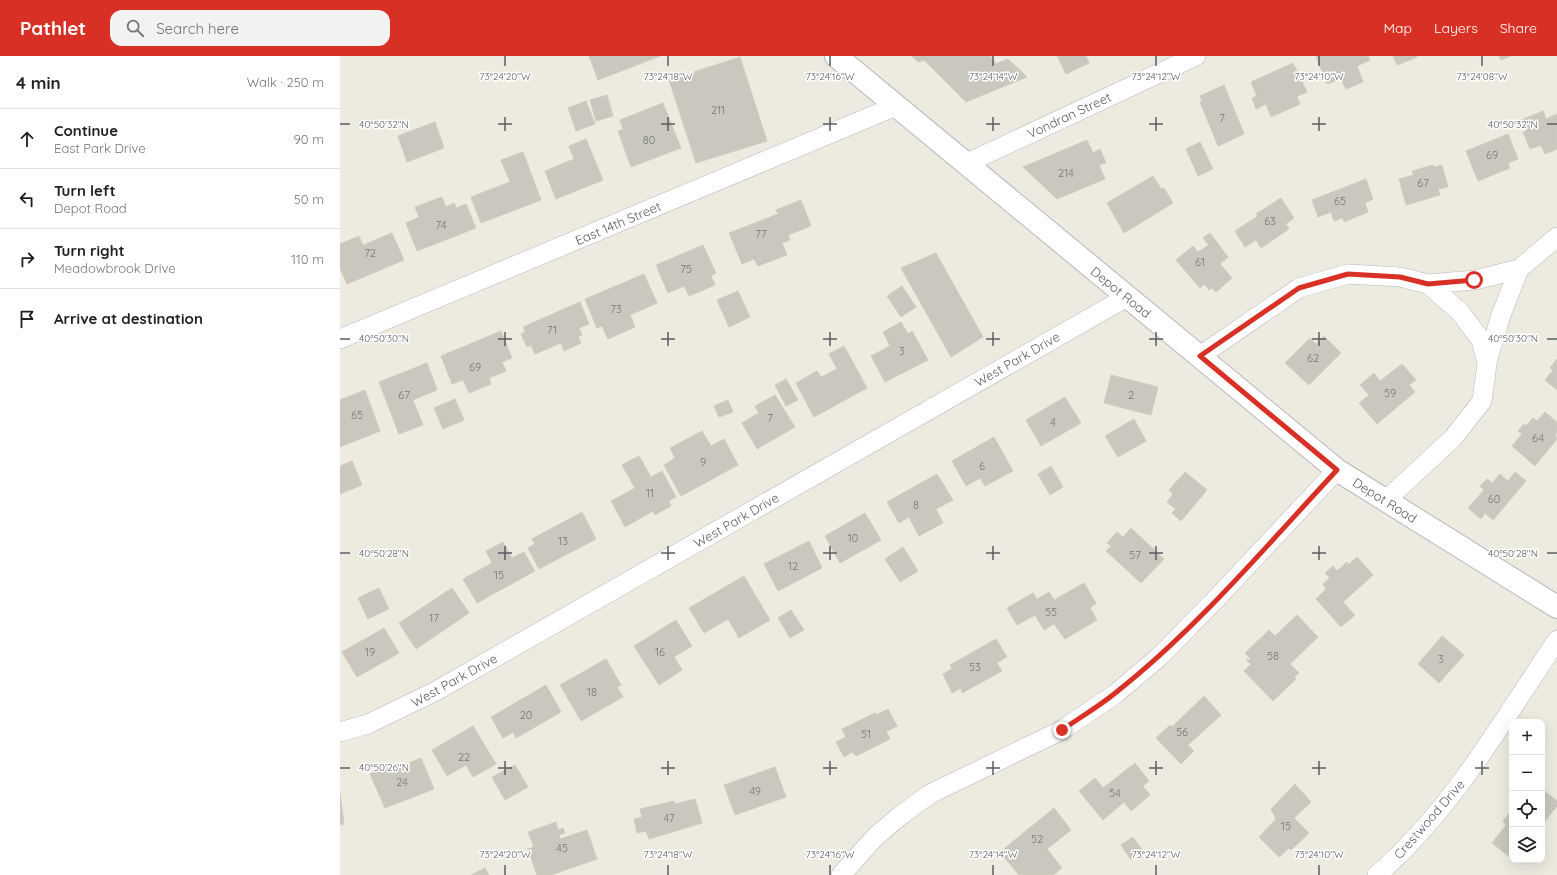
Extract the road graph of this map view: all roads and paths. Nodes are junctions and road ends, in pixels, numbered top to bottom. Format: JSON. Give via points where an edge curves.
{"nodes":[{"id":1,"x":836,"y":56,"type":"edge"},
{"id":2,"x":1196,"y":56,"type":"edge"},
{"id":3,"x":896,"y":106,"type":"junction"},
{"id":4,"x":964,"y":164,"type":"junction"},
{"id":5,"x":1557,"y":237,"type":"edge"},
{"id":6,"x":1519,"y":269,"type":"junction"},
{"id":7,"x":1428,"y":284,"type":"junction"},
{"id":8,"x":1127,"y":297,"type":"junction"},
{"id":9,"x":340,"y":340,"type":"edge"},
{"id":10,"x":1200,"y":356,"type":"junction"},
{"id":11,"x":1486,"y":364,"type":"junction"},
{"id":12,"x":1337,"y":470,"type":"junction"},
{"id":13,"x":1385,"y":501,"type":"junction"},
{"id":14,"x":1557,"y":607,"type":"edge"},
{"id":15,"x":1557,"y":640,"type":"edge"},
{"id":16,"x":340,"y":732,"type":"edge"},
{"id":17,"x":841,"y":875,"type":"edge"},
{"id":18,"x":1378,"y":875,"type":"edge"}],
"edges":[{"from":1,"to":3,"type":"street","name":"Depot Road"},
{"from":2,"to":4,"type":"street","name":"Vondran Street"},
{"from":3,"to":4,"type":"street","name":"Depot Road"},
{"from":3,"to":9,"type":"street","name":"East 14th Street"},
{"from":4,"to":8,"type":"street","name":"Depot Road"},
{"from":5,"to":6,"type":"street"},
{"from":6,"to":7,"type":"street","via":[[1474,280]]},
{"from":6,"to":11,"type":"street"},
{"from":7,"to":10,"type":"street","via":[[1400,277],[1348,274],[1299,288]]},
{"from":7,"to":11,"type":"street","via":[[1460,312],[1481,340]]},
{"from":8,"to":10,"type":"street","name":"Depot Road"},
{"from":8,"to":16,"type":"street","name":"West Park Drive","via":[[436,691],[368,724]]},
{"from":10,"to":12,"type":"street","name":"Depot Road"},
{"from":11,"to":13,"type":"street","via":[[1482,401],[1453,438]]},
{"from":12,"to":13,"type":"street","name":"Depot Road"},
{"from":12,"to":17,"type":"street","via":[[1180,636],[1114,695],[1062,730],[930,794],[875,837]]},
{"from":13,"to":14,"type":"street","name":"Depot Road"},
{"from":15,"to":18,"type":"street","name":"Crestwood Drive","via":[[1453,795],[1402,854]]}]}
